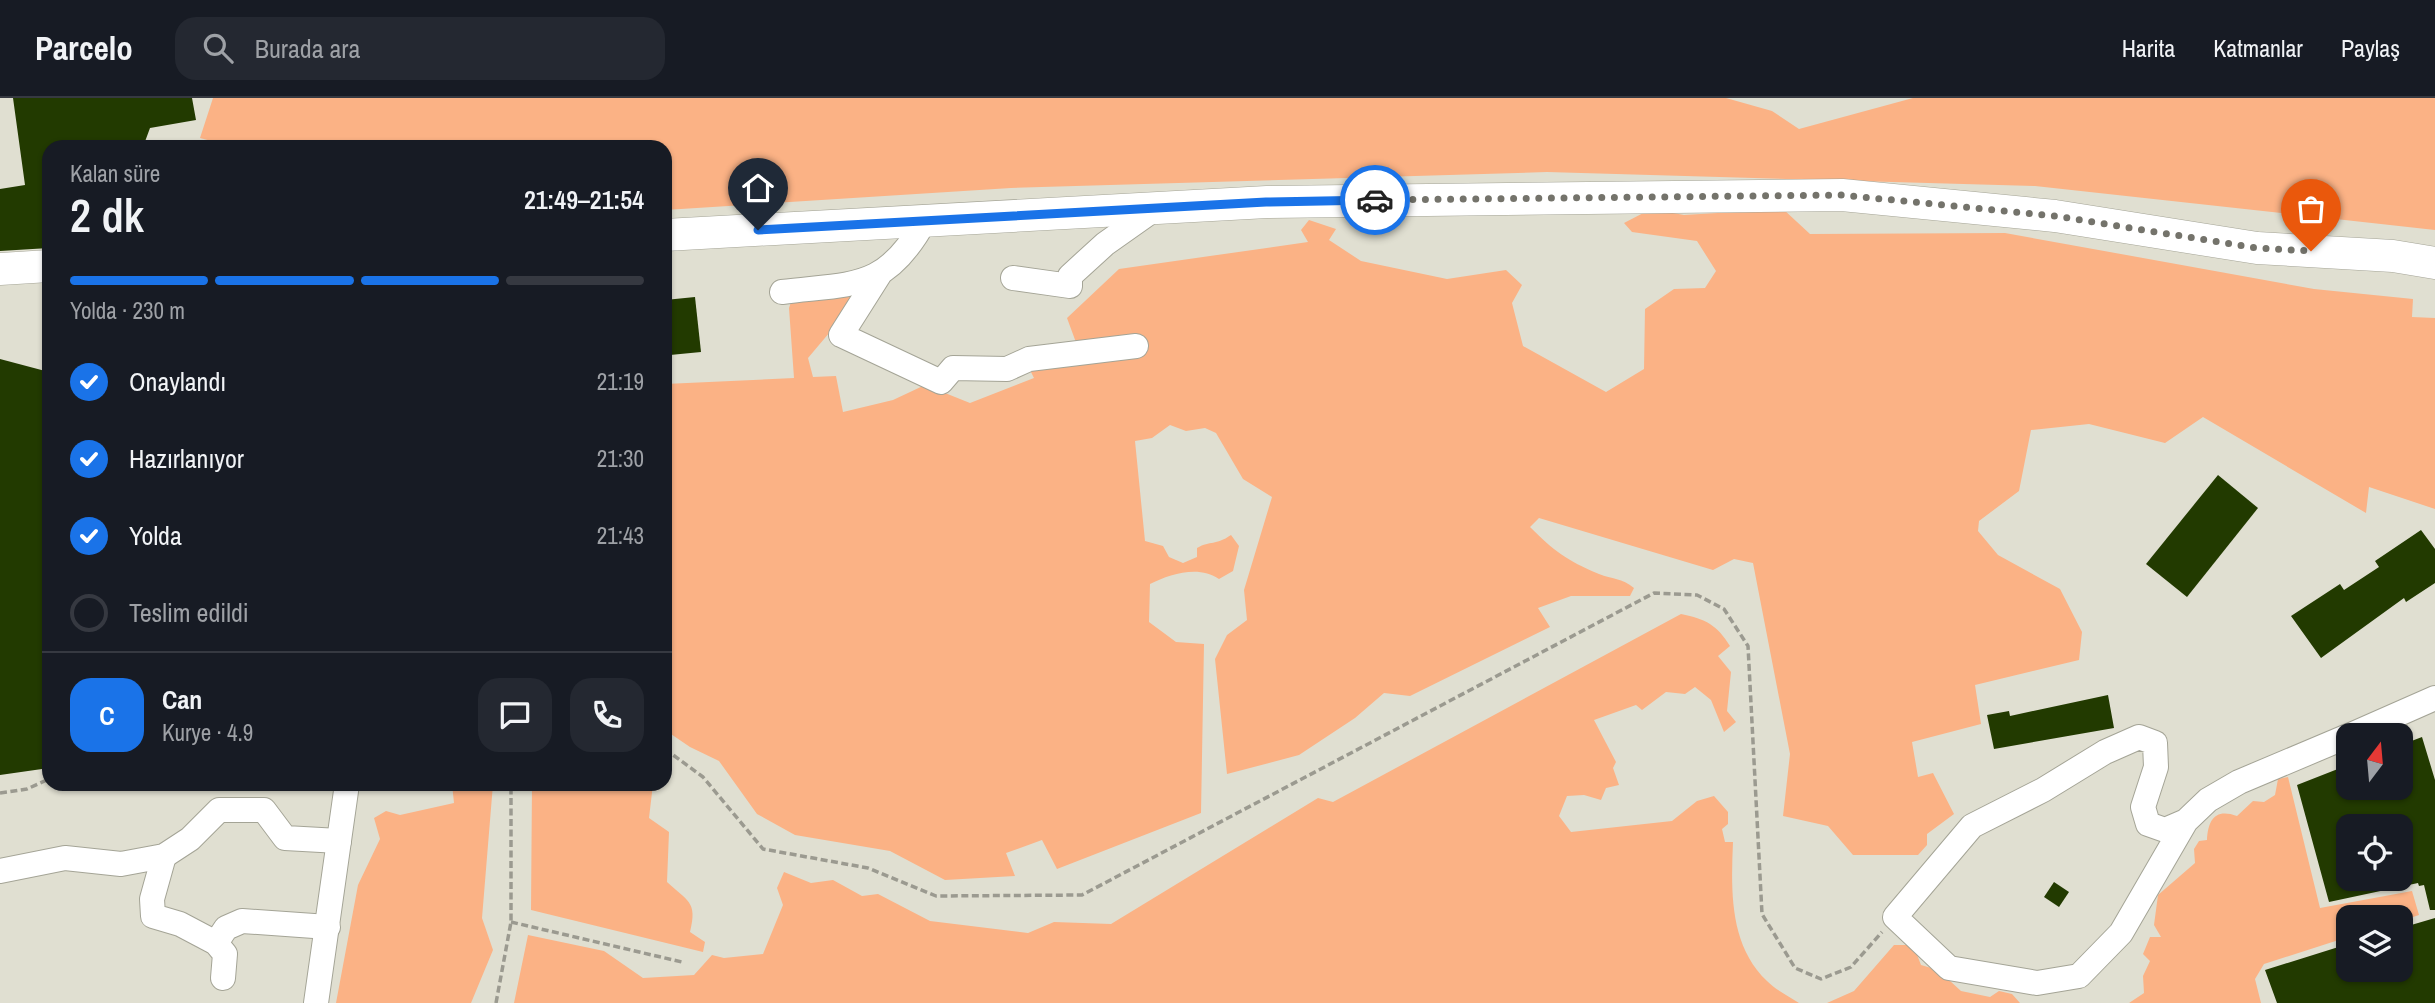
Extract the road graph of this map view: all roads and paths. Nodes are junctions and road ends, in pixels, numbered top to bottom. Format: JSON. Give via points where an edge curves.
{"nodes":[{"id":1,"x":1156,"y":208,"type":"junction"},
{"id":2,"x":925,"y":220,"type":"junction"},
{"id":3,"x":672,"y":235,"type":"edge"},
{"id":4,"x":2435,"y":263,"type":"edge"},
{"id":5,"x":42,"y":267,"type":"edge"},
{"id":6,"x":0,"y":270,"type":"edge"},
{"id":7,"x":879,"y":275,"type":"junction"},
{"id":8,"x":1013,"y":278,"type":"dead end"},
{"id":9,"x":782,"y":292,"type":"dead end"},
{"id":10,"x":1136,"y":346,"type":"dead end"},
{"id":11,"x":2435,"y":698,"type":"edge"},
{"id":12,"x":2379,"y":723,"type":"edge"},
{"id":13,"x":2336,"y":742,"type":"edge"},
{"id":14,"x":672,"y":754,"type":"edge"},
{"id":15,"x":42,"y":782,"type":"edge"},
{"id":16,"x":346,"y":791,"type":"edge"},
{"id":17,"x":512,"y":791,"type":"edge"},
{"id":18,"x":0,"y":793,"type":"edge"},
{"id":19,"x":2186,"y":821,"type":"junction"},
{"id":20,"x":339,"y":841,"type":"junction"},
{"id":21,"x":164,"y":856,"type":"junction"},
{"id":22,"x":0,"y":871,"type":"edge"},
{"id":23,"x":1895,"y":917,"type":"junction"},
{"id":24,"x":511,"y":922,"type":"junction"},
{"id":25,"x":328,"y":928,"type":"junction"},
{"id":26,"x":216,"y":943,"type":"junction"},
{"id":27,"x":681,"y":962,"type":"dead end"},
{"id":28,"x":223,"y":978,"type":"dead end"},
{"id":29,"x":316,"y":1003,"type":"edge"},
{"id":30,"x":496,"y":1003,"type":"edge"}],
"edges":[{"from":1,"to":2,"type":"main road"},
{"from":1,"to":4,"type":"main road","via":[[1443,198],[1842,195],[2055,216],[2257,248]]},
{"from":1,"to":8,"type":"street","via":[[1096,252],[1070,276],[1070,286]]},
{"from":2,"to":3,"type":"main road"},
{"from":2,"to":7,"type":"street","via":[[912,244]]},
{"from":5,"to":6,"type":"main road"},
{"from":7,"to":9,"type":"street","via":[[866,282]]},
{"from":7,"to":10,"type":"street","via":[[841,335],[941,382],[953,368],[1006,369],[1029,359]]},
{"from":11,"to":12,"type":"street"},
{"from":13,"to":19,"type":"street","via":[[2239,782],[2208,800]]},
{"from":14,"to":23,"type":"path","via":[[703,777],[763,849],[868,868],[936,896],[1082,895],[1654,593],[1697,595],[1724,608],[1748,646],[1762,914],[1795,968],[1821,979],[1851,967]]},
{"from":15,"to":18,"type":"path"},
{"from":16,"to":20,"type":"street"},
{"from":17,"to":24,"type":"path"},
{"from":19,"to":23,"type":"street","via":[[2121,933],[2079,976],[2037,983],[1949,968]]},
{"from":19,"to":23,"type":"street","via":[[2165,830],[2148,824],[2143,807],[2156,767],[2155,743],[2139,737],[1972,825]]},
{"from":20,"to":21,"type":"street","via":[[285,838],[264,810],[219,810],[190,839]]},
{"from":20,"to":25,"type":"street"},
{"from":21,"to":22,"type":"street","via":[[121,864],[65,858]]},
{"from":21,"to":26,"type":"street","via":[[152,899],[153,916]]},
{"from":24,"to":27,"type":"path"},
{"from":24,"to":30,"type":"path"},
{"from":25,"to":26,"type":"street","via":[[242,921],[226,928]]},
{"from":25,"to":29,"type":"street"},
{"from":26,"to":28,"type":"street","via":[[225,954]]}]}
